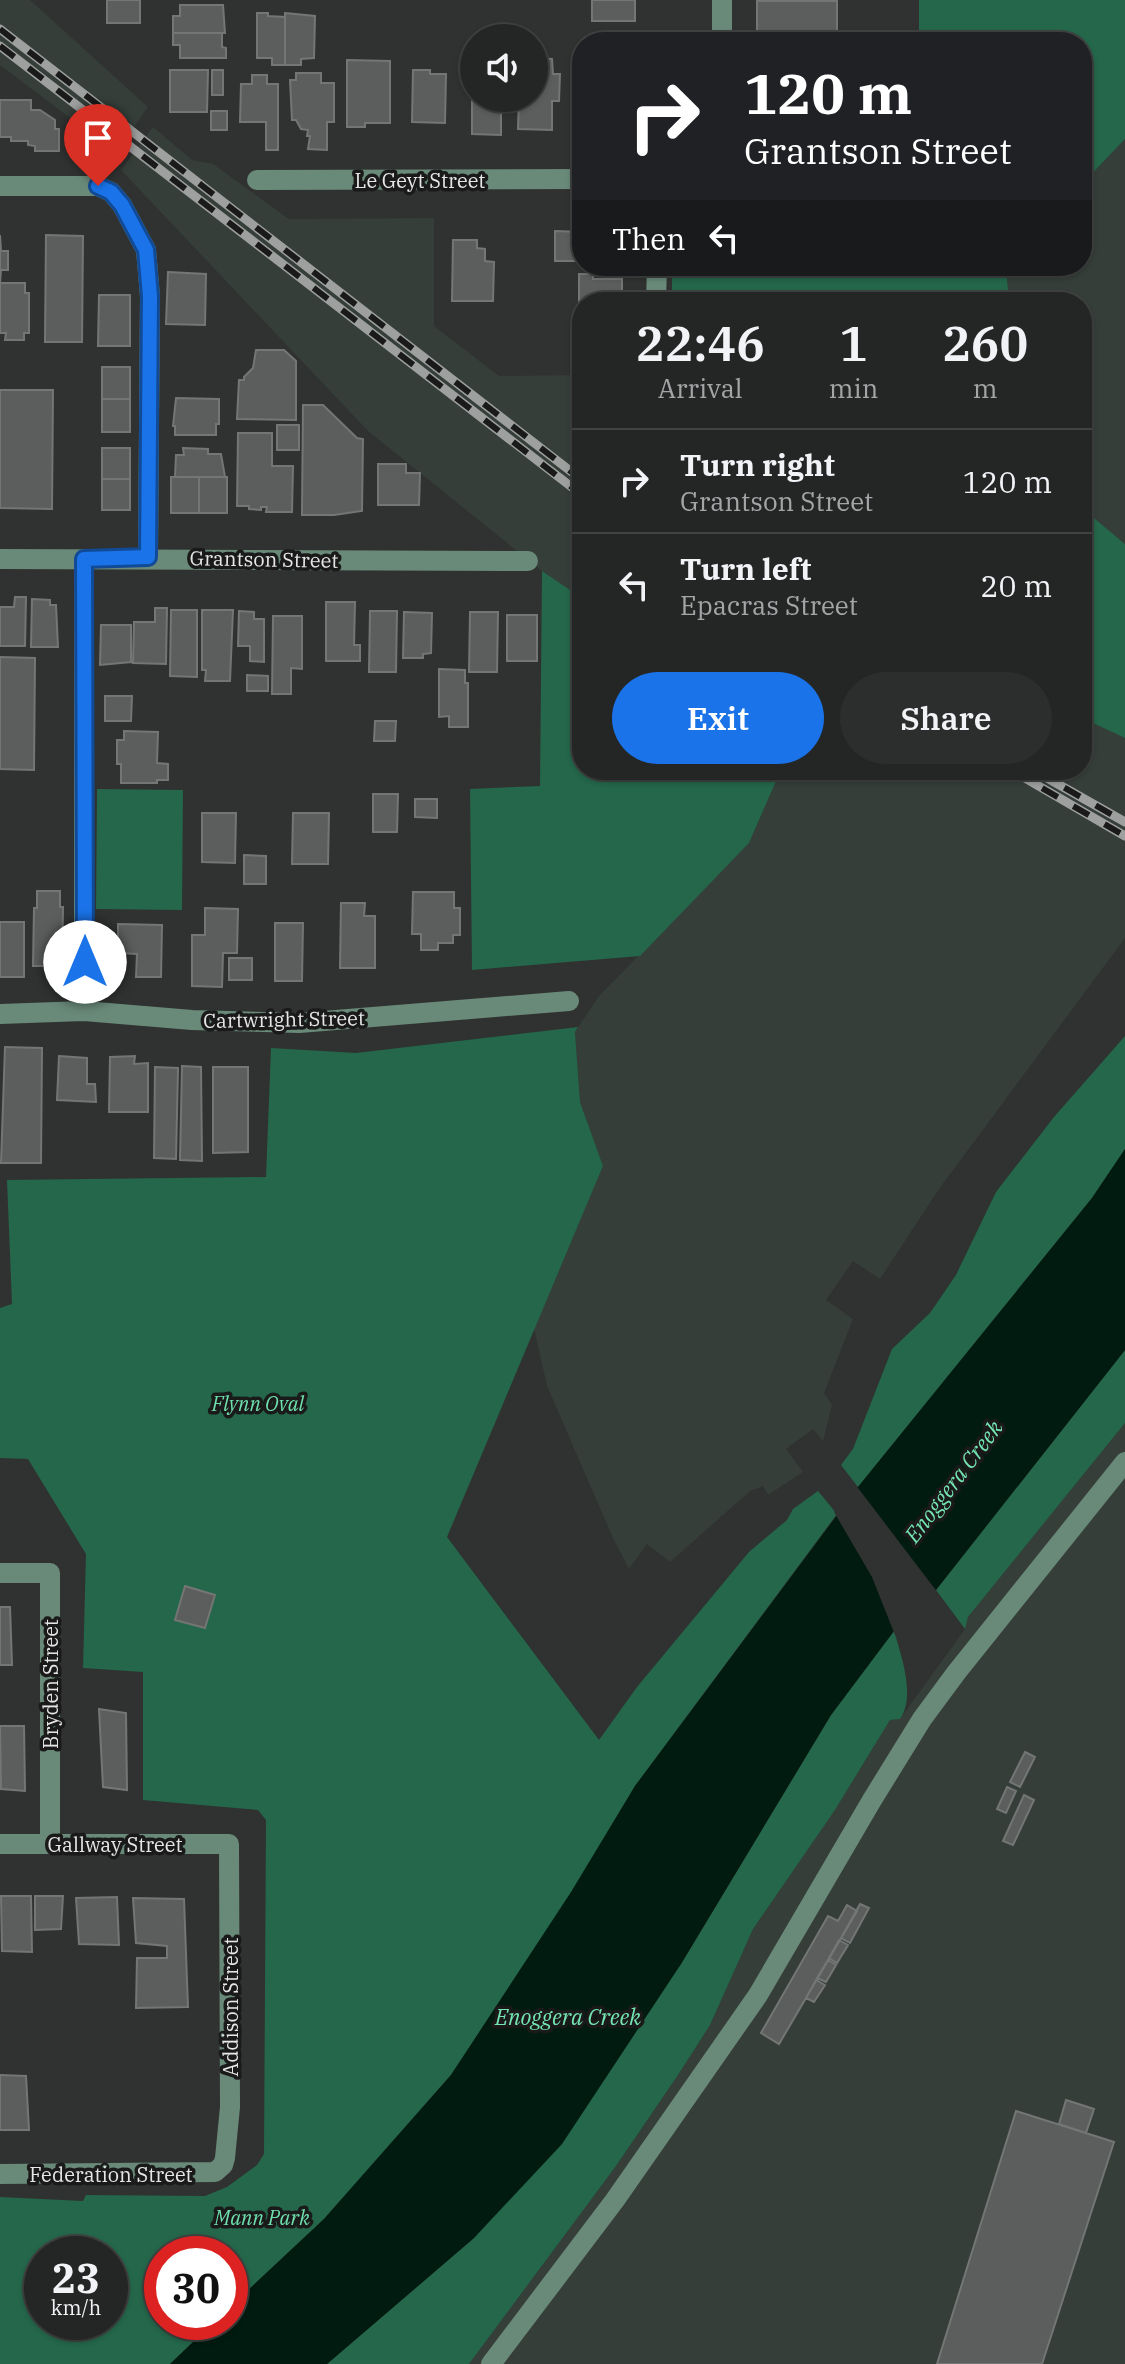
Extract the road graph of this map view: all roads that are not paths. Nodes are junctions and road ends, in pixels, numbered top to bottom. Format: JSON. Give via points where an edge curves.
{"nodes":[{"id":1,"x":722,"y":0,"type":"edge"},
{"id":2,"x":722,"y":32,"type":"edge"},
{"id":3,"x":572,"y":179,"type":"edge"},
{"id":4,"x":257,"y":180,"type":"dead end"},
{"id":5,"x":0,"y":186,"type":"edge"},
{"id":6,"x":148,"y":557,"type":"junction"},
{"id":7,"x":0,"y":559,"type":"edge"},
{"id":8,"x":84,"y":559,"type":"junction"},
{"id":9,"x":528,"y":561,"type":"dead end"},
{"id":10,"x":569,"y":1001,"type":"dead end"},
{"id":11,"x":84,"y":1011,"type":"junction"},
{"id":12,"x":0,"y":1014,"type":"edge"},
{"id":13,"x":1125,"y":1462,"type":"edge"},
{"id":14,"x":0,"y":1573,"type":"edge"},
{"id":15,"x":0,"y":1844,"type":"edge"},
{"id":16,"x":50,"y":1844,"type":"junction"},
{"id":17,"x":229,"y":1844,"type":"joint"},
{"id":18,"x":220,"y":2169,"type":"joint"},
{"id":19,"x":0,"y":2174,"type":"edge"},
{"id":20,"x":491,"y":2364,"type":"edge"}],
"edges":[{"from":1,"to":2,"type":"street"},
{"from":3,"to":4,"type":"street","name":"Le Geyt Street"},
{"from":5,"to":6,"type":"street","via":[[98,186],[122,205],[146,250]]},
{"from":6,"to":8,"type":"street","name":"Grantson Street"},
{"from":6,"to":9,"type":"street","name":"Grantson Street"},
{"from":7,"to":8,"type":"street","name":"Grantson Street"},
{"from":8,"to":11,"type":"street"},
{"from":10,"to":11,"type":"street","name":"Cartwright Street","via":[[299,1023]]},
{"from":11,"to":12,"type":"street","name":"Cartwright Street"},
{"from":13,"to":20,"type":"street","via":[[922,1719],[758,1995],[615,2200]]},
{"from":14,"to":16,"type":"street","name":"Bryden Street","via":[[50,1573]]},
{"from":15,"to":16,"type":"street","name":"Gallway Street"},
{"from":16,"to":17,"type":"street","name":"Gallway Street"},
{"from":17,"to":18,"type":"street","name":"Addison Street","via":[[230,2107]]},
{"from":18,"to":19,"type":"street","name":"Federation Street"}]}
